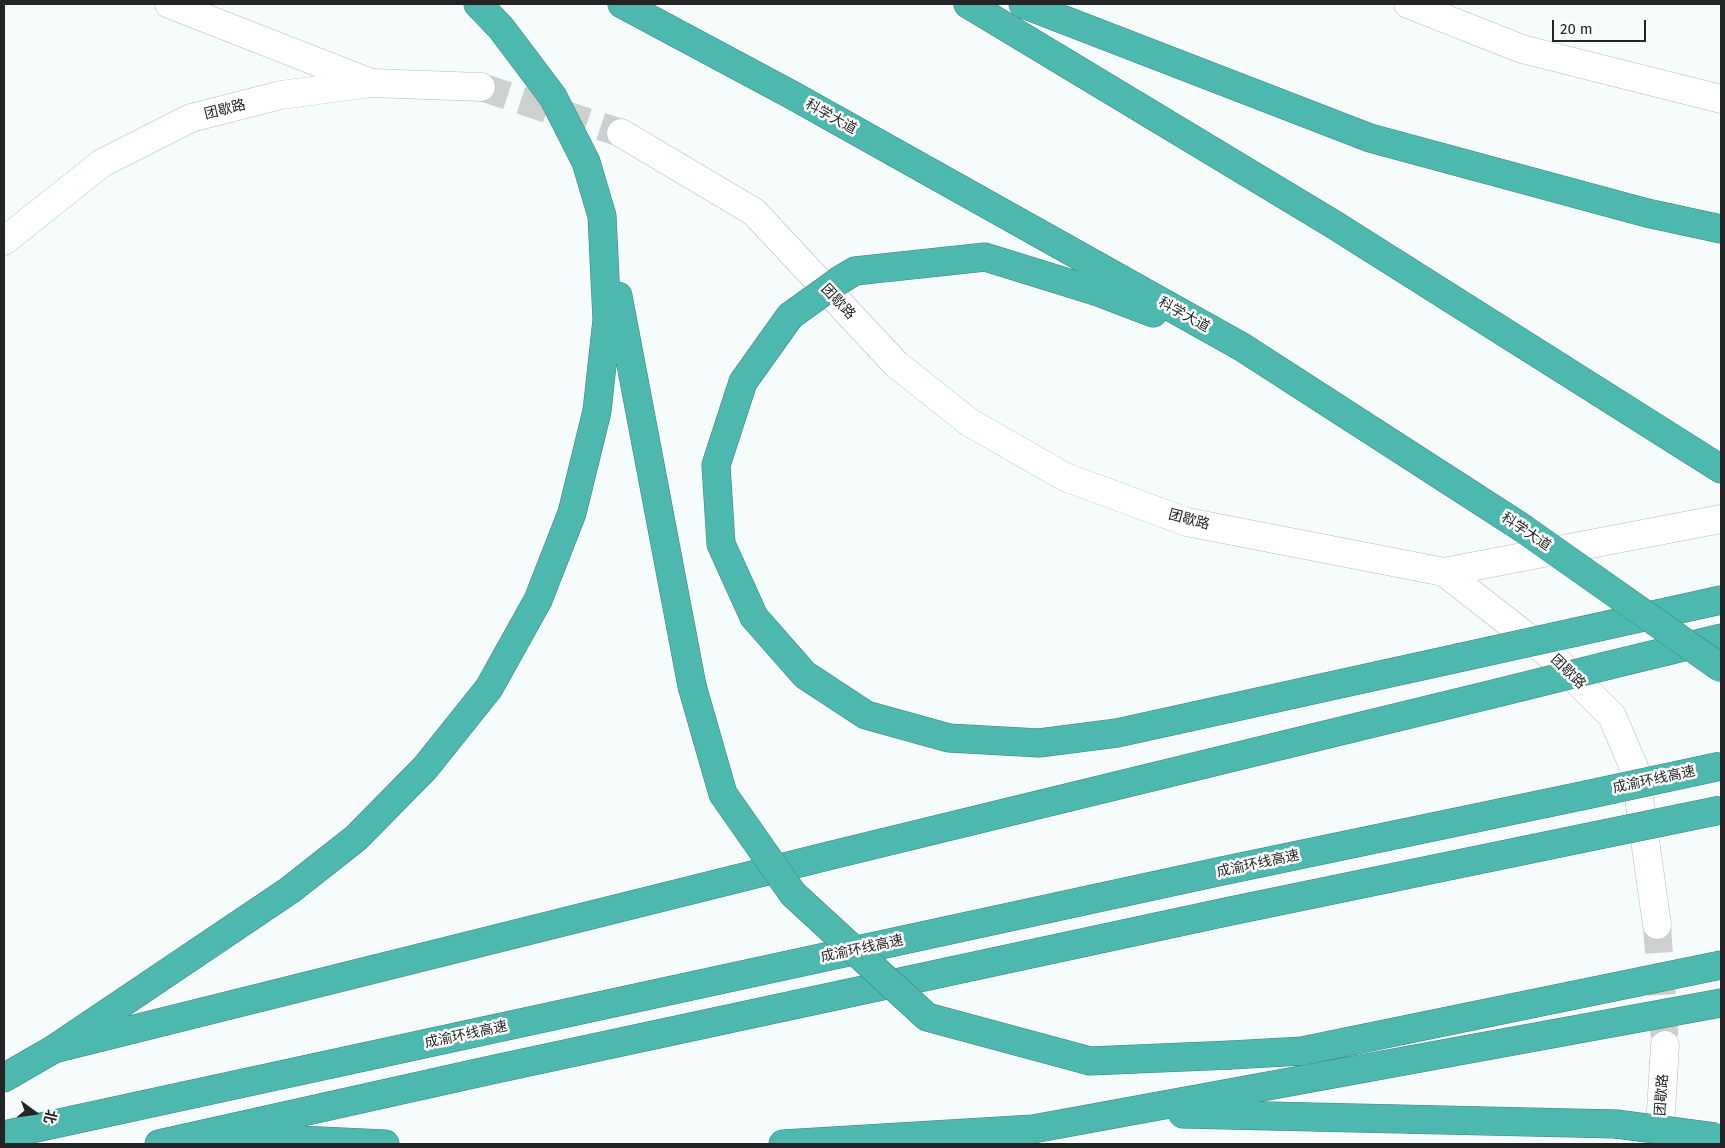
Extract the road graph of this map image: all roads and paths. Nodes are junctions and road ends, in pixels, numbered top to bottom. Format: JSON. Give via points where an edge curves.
{"nodes":[{"id":1,"x":169,"y":4,"type":"edge"},
{"id":2,"x":478,"y":4,"type":"edge"},
{"id":3,"x":622,"y":4,"type":"edge"},
{"id":4,"x":968,"y":4,"type":"edge"},
{"id":5,"x":1023,"y":4,"type":"edge"},
{"id":6,"x":1408,"y":4,"type":"edge"},
{"id":7,"x":371,"y":83,"type":"junction"},
{"id":8,"x":482,"y":87,"type":"tunnel mouth"},
{"id":9,"x":1721,"y":99,"type":"edge"},
{"id":10,"x":621,"y":133,"type":"tunnel mouth"},
{"id":11,"x":602,"y":216,"type":"junction"},
{"id":12,"x":1721,"y":229,"type":"edge"},
{"id":13,"x":4,"y":240,"type":"edge"},
{"id":14,"x":1242,"y":347,"type":"junction"},
{"id":15,"x":1715,"y":465,"type":"edge"},
{"id":16,"x":1721,"y":519,"type":"edge"},
{"id":17,"x":1444,"y":572,"type":"junction"},
{"id":18,"x":1721,"y":600,"type":"edge"},
{"id":19,"x":1721,"y":638,"type":"edge"},
{"id":20,"x":1721,"y":668,"type":"edge"},
{"id":21,"x":1721,"y":766,"type":"edge"},
{"id":22,"x":1721,"y":810,"type":"edge"},
{"id":23,"x":1658,"y":925,"type":"tunnel mouth"},
{"id":24,"x":1721,"y":965,"type":"edge"},
{"id":25,"x":1721,"y":1003,"type":"edge"},
{"id":26,"x":1665,"y":1045,"type":"tunnel mouth"},
{"id":27,"x":54,"y":1049,"type":"junction"},
{"id":28,"x":4,"y":1078,"type":"edge"},
{"id":29,"x":1126,"y":1112,"type":"junction"},
{"id":30,"x":4,"y":1135,"type":"edge"},
{"id":31,"x":199,"y":1135,"type":"junction"},
{"id":32,"x":1718,"y":1138,"type":"edge"},
{"id":33,"x":160,"y":1144,"type":"edge"},
{"id":34,"x":385,"y":1144,"type":"edge"},
{"id":35,"x":783,"y":1144,"type":"edge"},
{"id":36,"x":1659,"y":1144,"type":"edge"}],
"edges":[{"from":1,"to":7,"type":"street"},
{"from":2,"to":11,"type":"highway","via":[[501,28],[553,97],[586,162]]},
{"from":3,"to":14,"type":"highway","name":"科学大道","via":[[809,104]]},
{"from":4,"to":15,"type":"highway","via":[[1333,224]]},
{"from":5,"to":12,"type":"highway","via":[[1370,138],[1647,213]]},
{"from":6,"to":9,"type":"street","via":[[1522,49]]},
{"from":7,"to":8,"type":"street","name":"团歇路"},
{"from":7,"to":13,"type":"street","name":"团歇路","via":[[281,95],[191,118],[102,163]]},
{"from":10,"to":17,"type":"street","name":"团歇路","via":[[754,212],[896,364],[969,422],[1065,478],[1187,522]]},
{"from":11,"to":24,"type":"highway","bridge":true,"via":[[692,686],[723,794],[793,894],[927,1017],[1090,1061],[1302,1051]]},
{"from":11,"to":27,"type":"highway","via":[[607,320],[597,410],[572,513],[542,591],[489,688],[426,768],[356,838],[290,890]]},
{"from":14,"to":18,"type":"highway","bridge":true,"via":[[1098,292],[985,257],[855,271],[790,316],[743,382],[716,465],[721,544],[754,617],[805,675],[866,715],[948,738],[1039,744],[1117,733]]},
{"from":14,"to":20,"type":"highway","name":"科学大道","bridge":true,"via":[[1521,527]]},
{"from":16,"to":17,"type":"street"},
{"from":17,"to":23,"type":"street","name":"团歇路","via":[[1554,658],[1612,716],[1635,770]]},
{"from":19,"to":27,"type":"highway","bridge":true},
{"from":21,"to":30,"type":"highway","name":"成渝环线高速","bridge":true},
{"from":22,"to":31,"type":"highway","bridge":true,"via":[[1226,912]]},
{"from":25,"to":29,"type":"highway"},
{"from":26,"to":36,"type":"street","name":"团歇路"},
{"from":27,"to":28,"type":"highway"},
{"from":29,"to":32,"type":"highway","bridge":true,"via":[[1616,1124]]},
{"from":29,"to":35,"type":"highway","via":[[1033,1129]]},
{"from":31,"to":33,"type":"highway"},
{"from":31,"to":34,"type":"highway"}]}
